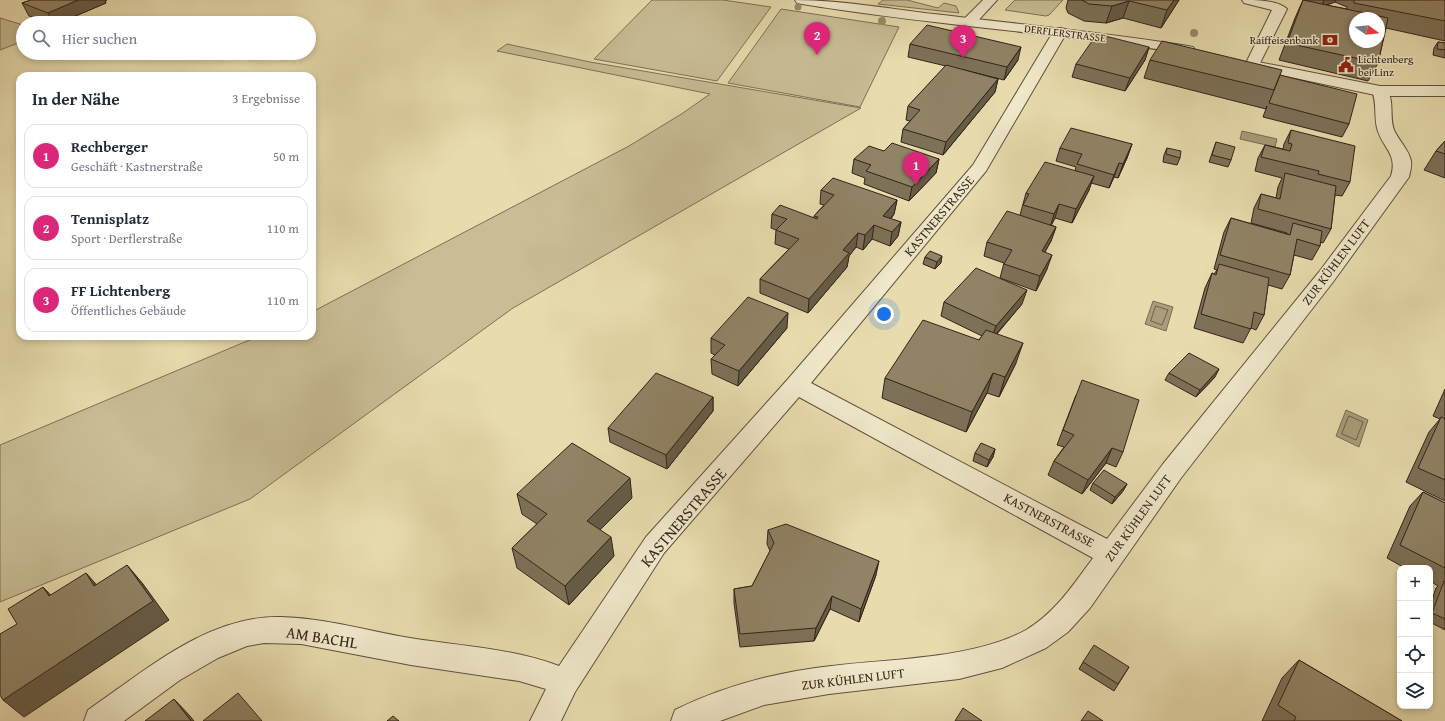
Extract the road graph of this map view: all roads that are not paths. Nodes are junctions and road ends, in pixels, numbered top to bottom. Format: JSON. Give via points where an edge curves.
{"nodes":[{"id":1,"x":802,"y":0,"type":"edge"},
{"id":2,"x":990,"y":0,"type":"edge"},
{"id":3,"x":1249,"y":0,"type":"edge"},
{"id":4,"x":969,"y":22,"type":"junction"},
{"id":5,"x":1060,"y":32,"type":"junction"},
{"id":6,"x":1204,"y":53,"type":"edge"},
{"id":7,"x":1445,"y":91,"type":"edge"},
{"id":8,"x":1380,"y":92,"type":"junction"},
{"id":9,"x":796,"y":385,"type":"junction"},
{"id":10,"x":1111,"y":554,"type":"junction"},
{"id":11,"x":565,"y":682,"type":"junction"},
{"id":12,"x":99,"y":721,"type":"edge"},
{"id":13,"x":545,"y":721,"type":"edge"},
{"id":14,"x":686,"y":721,"type":"edge"}],
"edges":[{"from":1,"to":4,"type":"street","name":"DERFLERSTRASSE"},
{"from":2,"to":4,"type":"street"},
{"from":3,"to":8,"type":"street","via":[[1280,9],[1245,63]]},
{"from":4,"to":5,"type":"street","name":"DERFLERSTRASSE"},
{"from":5,"to":6,"type":"street","name":"DERFLERSTRASSE","via":[[1152,43]]},
{"from":5,"to":9,"type":"street","name":"KASTNERSTRASSE","via":[[980,167]]},
{"from":7,"to":8,"type":"street"},
{"from":8,"to":10,"type":"street","name":"ZUR KÜHLEN LUFT","via":[[1385,106],[1386,129],[1403,160],[1404,168],[1400,178],[1330,272],[1172,471]]},
{"from":9,"to":10,"type":"street","name":"KASTNERSTRASSE"},
{"from":9,"to":11,"type":"street","name":"KASTNERSTRASSE","via":[[655,545]]},
{"from":10,"to":14,"type":"street","name":"ZUR KÜHLEN LUFT","via":[[1080,599],[1058,623],[1036,639],[1002,654],[952,666],[829,680],[764,692],[706,711]]},
{"from":11,"to":12,"type":"street","name":"AM BACHL","via":[[519,667],[274,630],[247,633],[218,643],[174,669]]},
{"from":11,"to":13,"type":"street","name":"KASTNERSTRASSE"}]}
